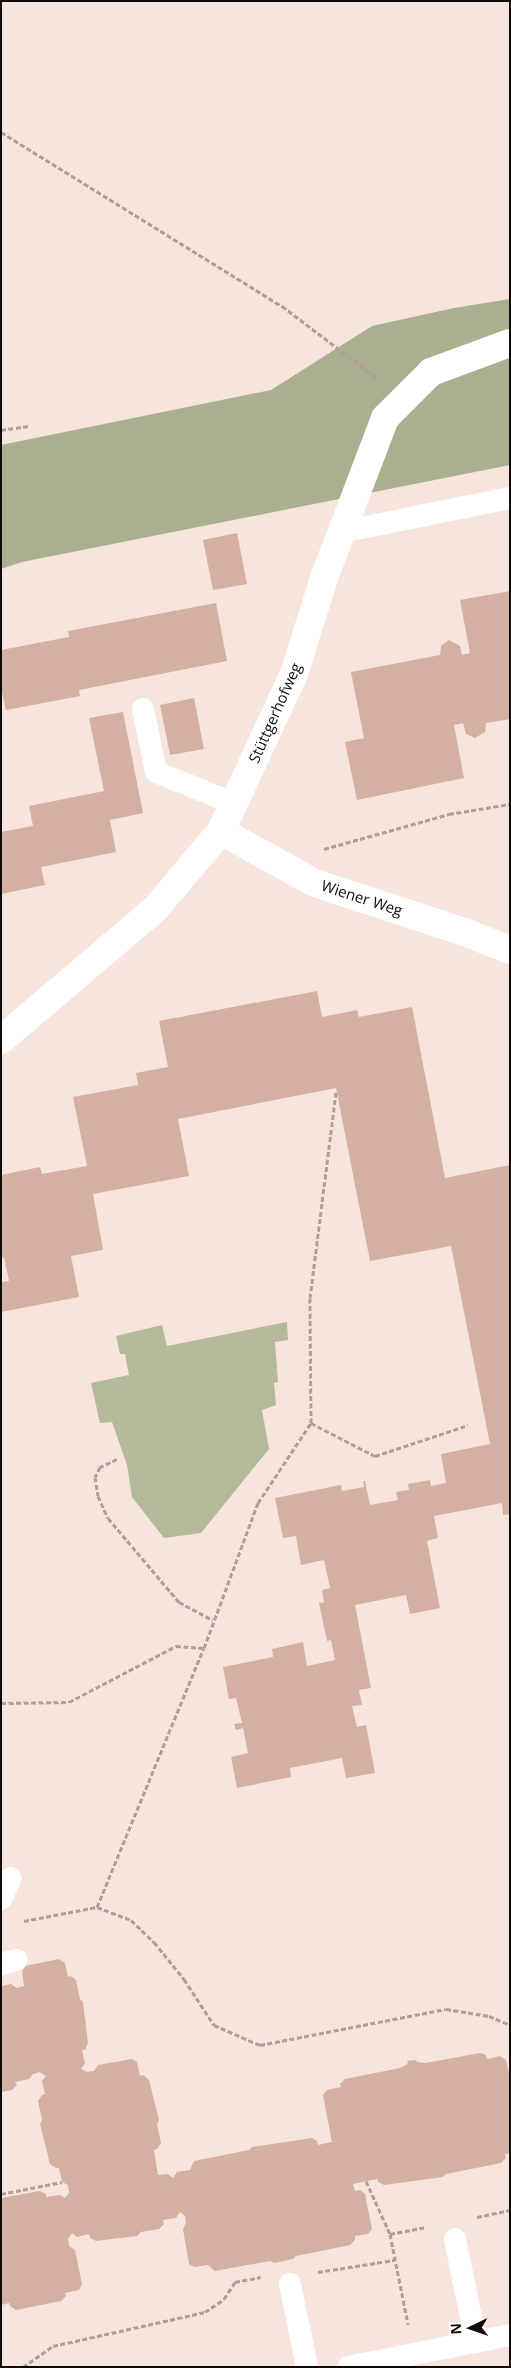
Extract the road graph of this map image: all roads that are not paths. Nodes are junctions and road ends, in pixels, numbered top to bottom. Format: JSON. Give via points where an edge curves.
{"nodes":[{"id":1,"x":510,"y":343,"type":"edge"},
{"id":2,"x":510,"y":498,"type":"edge"},
{"id":3,"x":341,"y":532,"type":"junction"},
{"id":4,"x":143,"y":709,"type":"dead end"},
{"id":5,"x":233,"y":803,"type":"junction"},
{"id":6,"x":220,"y":831,"type":"junction"},
{"id":7,"x":510,"y":950,"type":"edge"},
{"id":8,"x":1,"y":1040,"type":"edge"},
{"id":9,"x":11,"y":1878,"type":"dead end"},
{"id":10,"x":1,"y":1899,"type":"edge"},
{"id":11,"x":455,"y":2239,"type":"dead end"},
{"id":12,"x":280,"y":2280,"type":"road end"},
{"id":13,"x":510,"y":2335,"type":"edge"},
{"id":14,"x":476,"y":2342,"type":"junction"},
{"id":15,"x":307,"y":2367,"type":"edge"},
{"id":16,"x":348,"y":2367,"type":"edge"}],
"edges":[{"from":1,"to":3,"type":"street","name":"Stüttgerhofweg","via":[[431,372],[385,418]]},
{"from":2,"to":3,"type":"lane"},
{"from":3,"to":5,"type":"street","name":"Stüttgerhofweg","via":[[294,674]]},
{"from":4,"to":5,"type":"lane","via":[[156,772]]},
{"from":5,"to":6,"type":"street","name":"Stüttgerhofweg"},
{"from":6,"to":7,"type":"street","name":"Wiener Weg","via":[[315,883]]},
{"from":6,"to":8,"type":"street","name":"Stüttgerhofweg","via":[[155,909]]},
{"from":9,"to":10,"type":"lane"},
{"from":11,"to":14,"type":"lane"},
{"from":12,"to":15,"type":"lane"},
{"from":13,"to":14,"type":"lane"},
{"from":14,"to":16,"type":"lane"}]}
